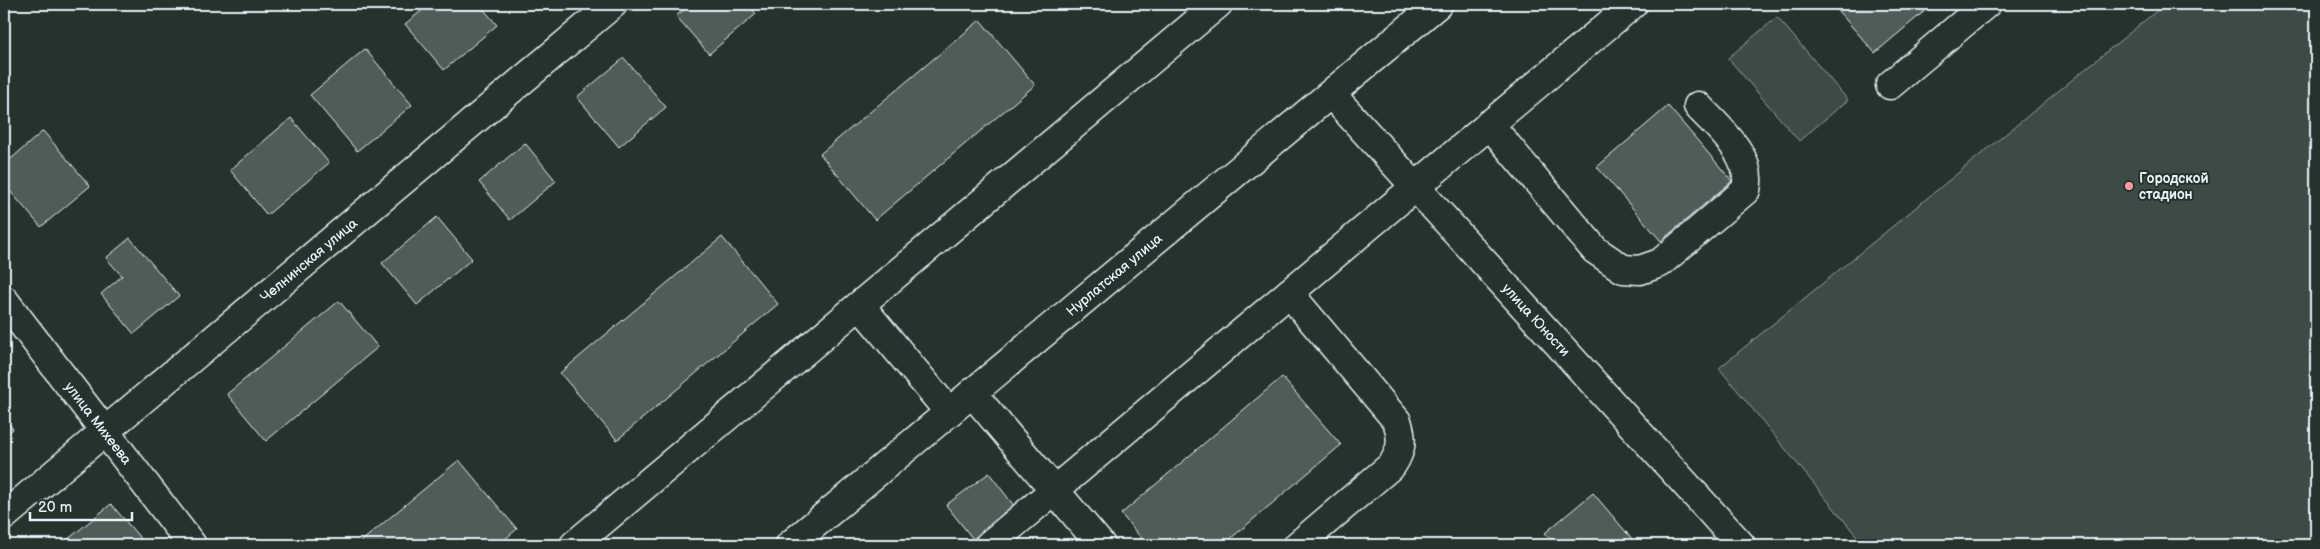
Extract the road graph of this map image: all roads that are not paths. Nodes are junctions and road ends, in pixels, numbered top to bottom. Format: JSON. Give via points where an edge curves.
{"nodes":[{"id":1,"x":613,"y":4,"type":"edge"},
{"id":2,"x":1218,"y":4,"type":"edge"},
{"id":3,"x":1438,"y":4,"type":"edge"},
{"id":4,"x":1633,"y":4,"type":"edge"},
{"id":5,"x":1986,"y":4,"type":"edge"},
{"id":6,"x":1890,"y":85,"type":"dead end"},
{"id":7,"x":1331,"y":94,"type":"junction"},
{"id":8,"x":1698,"y":106,"type":"dead end"},
{"id":9,"x":1489,"y":124,"type":"junction"},
{"id":10,"x":1415,"y":187,"type":"junction"},
{"id":11,"x":1288,"y":293,"type":"junction"},
{"id":12,"x":4,"y":300,"type":"edge"},
{"id":13,"x":860,"y":305,"type":"junction"},
{"id":14,"x":972,"y":393,"type":"junction"},
{"id":15,"x":950,"y":412,"type":"junction"},
{"id":16,"x":104,"y":431,"type":"junction"},
{"id":17,"x":1054,"y":490,"type":"junction"},
{"id":18,"x":4,"y":516,"type":"edge"},
{"id":19,"x":1733,"y":543,"type":"edge"},
{"id":20,"x":192,"y":545,"type":"edge"},
{"id":21,"x":574,"y":545,"type":"edge"},
{"id":22,"x":790,"y":545,"type":"edge"},
{"id":23,"x":988,"y":545,"type":"edge"},
{"id":24,"x":1102,"y":545,"type":"edge"},
{"id":25,"x":1298,"y":545,"type":"edge"}],
"edges":[{"from":1,"to":16,"type":"street","name":"Челнинская улица"},
{"from":2,"to":13,"type":"street"},
{"from":3,"to":7,"type":"street","name":"Нурлатская улица"},
{"from":4,"to":9,"type":"street"},
{"from":5,"to":6,"type":"street"},
{"from":7,"to":10,"type":"street","name":"улица Юности"},
{"from":7,"to":14,"type":"street","name":"Нурлатская улица"},
{"from":8,"to":9,"type":"street","via":[[1742,157],[1748,171],[1746,190],[1660,264],[1640,270],[1622,268],[1595,250]]},
{"from":9,"to":10,"type":"street"},
{"from":10,"to":11,"type":"street"},
{"from":10,"to":19,"type":"street","name":"улица Юности"},
{"from":11,"to":17,"type":"street"},
{"from":11,"to":25,"type":"street","via":[[1398,421],[1402,437],[1399,454],[1392,465]]},
{"from":12,"to":16,"type":"street","name":"улица Михеева"},
{"from":13,"to":15,"type":"street"},
{"from":13,"to":21,"type":"street"},
{"from":14,"to":15,"type":"street","name":"Нурлатская улица"},
{"from":14,"to":17,"type":"street"},
{"from":15,"to":22,"type":"street","name":"Нурлатская улица"},
{"from":16,"to":18,"type":"street","name":"Челнинская улица"},
{"from":16,"to":20,"type":"street","name":"улица Михеева"},
{"from":17,"to":23,"type":"street"},
{"from":17,"to":24,"type":"street"}]}
